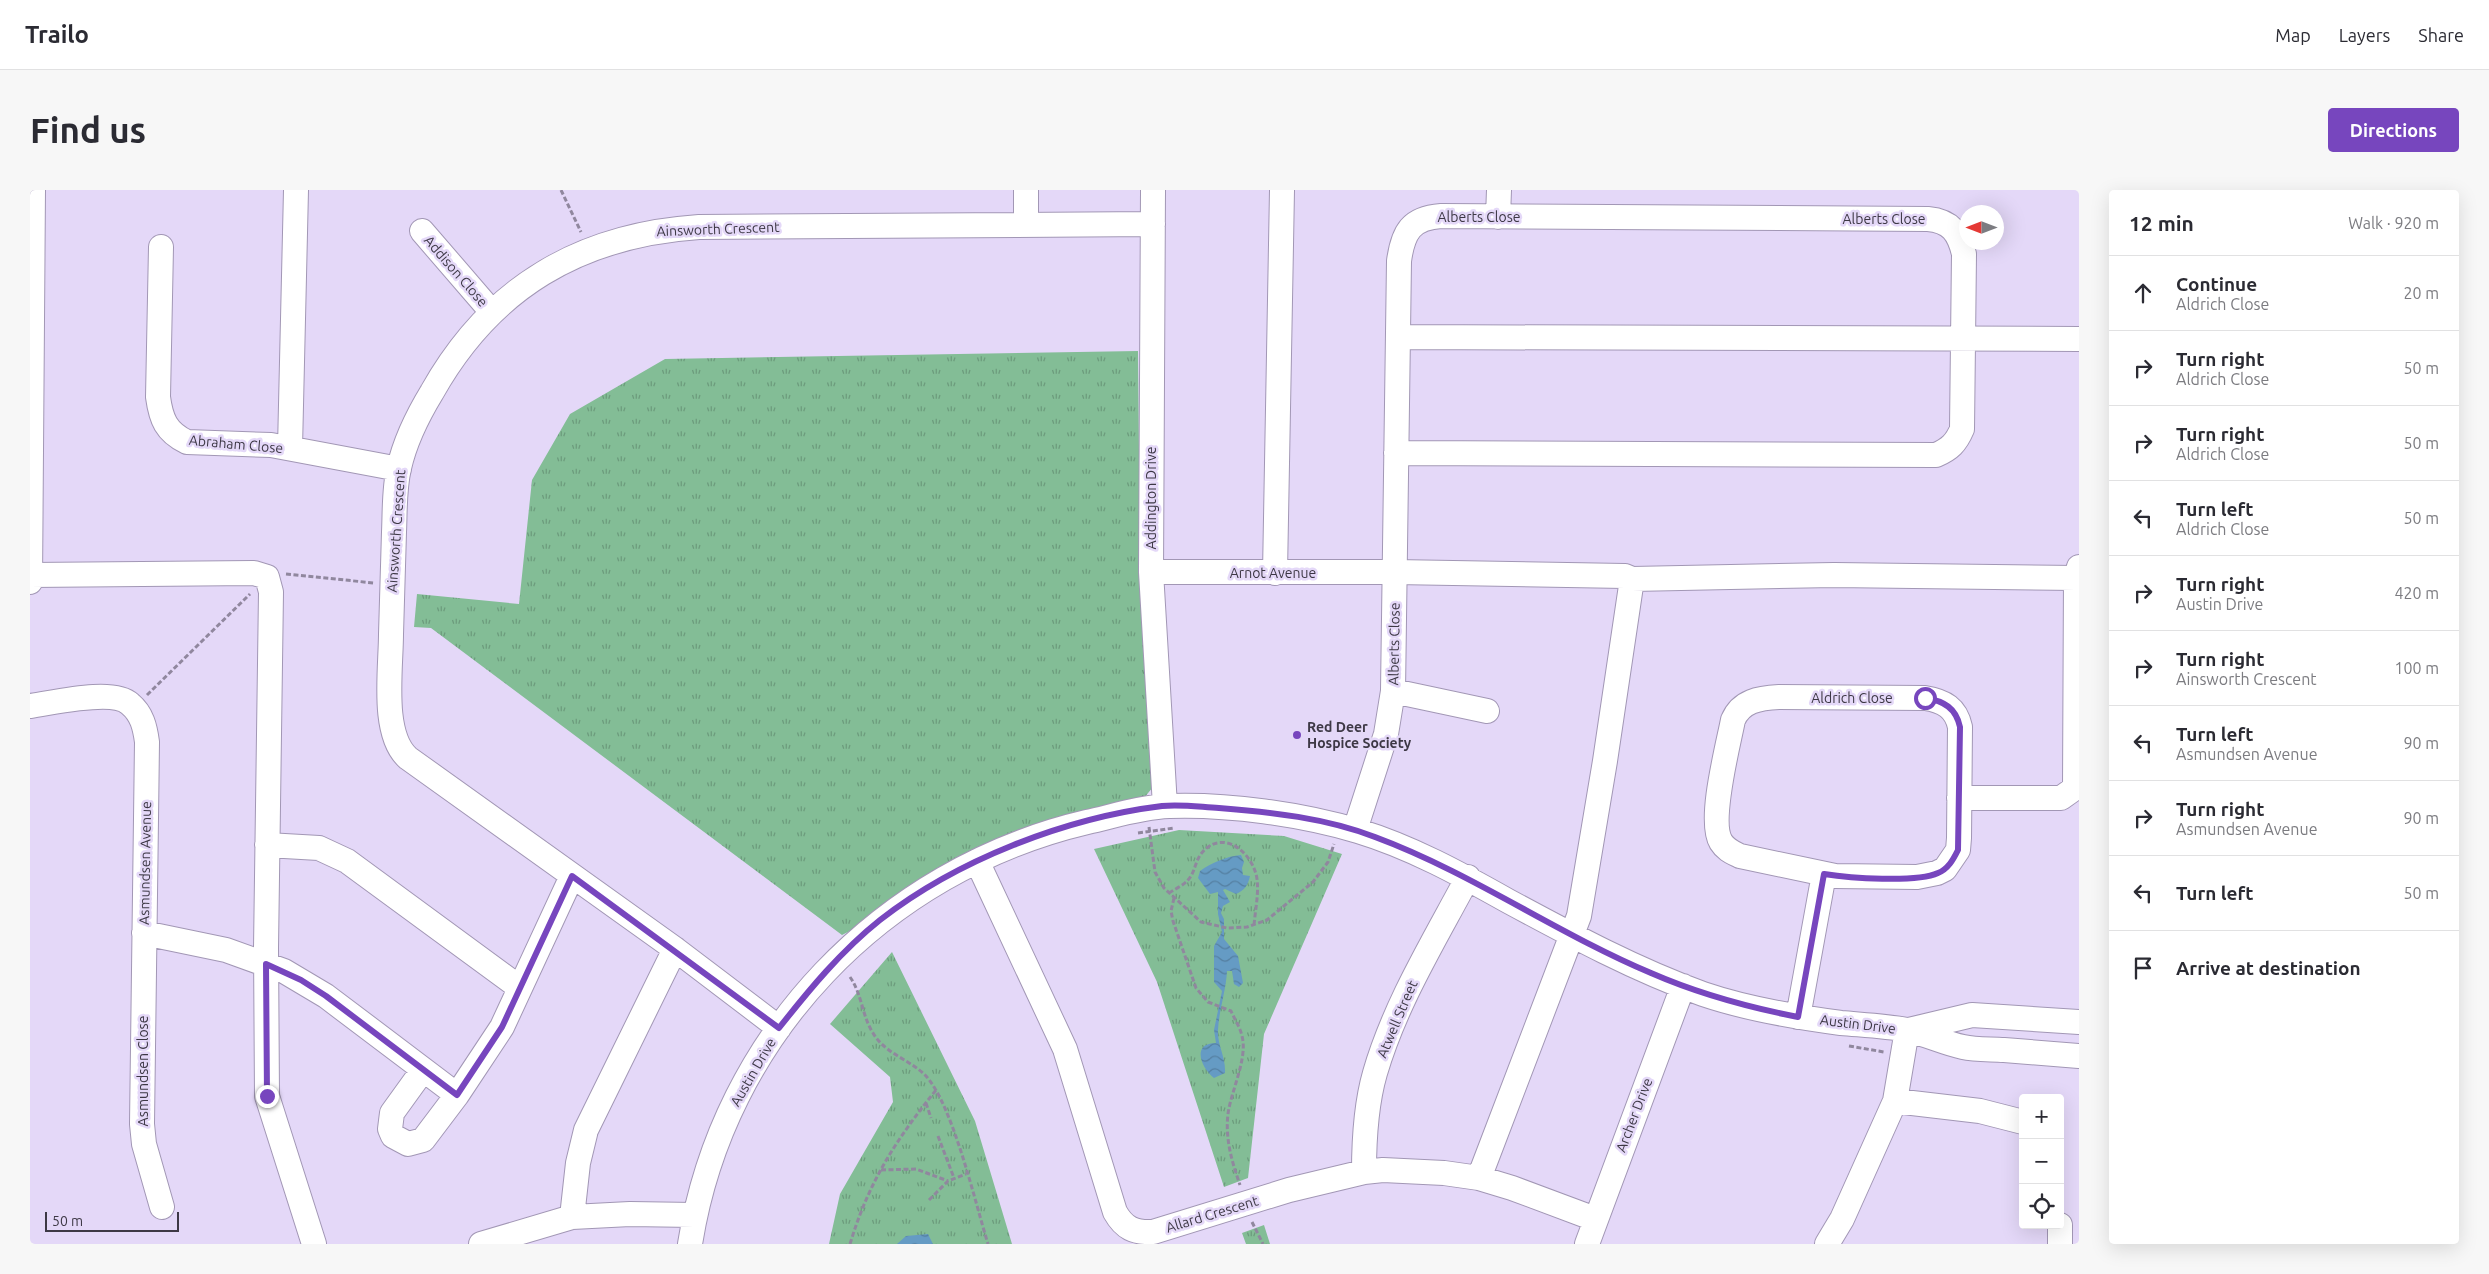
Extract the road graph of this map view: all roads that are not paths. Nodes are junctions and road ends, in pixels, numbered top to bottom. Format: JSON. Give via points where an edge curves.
{"nodes":[{"id":1,"x":33,"y":190,"type":"edge"},
{"id":2,"x":296,"y":190,"type":"edge"},
{"id":3,"x":1026,"y":190,"type":"edge"},
{"id":4,"x":1153,"y":190,"type":"edge"},
{"id":5,"x":1282,"y":190,"type":"edge"},
{"id":6,"x":1499,"y":190,"type":"edge"},
{"id":7,"x":1498,"y":217,"type":"junction"},
{"id":8,"x":1153,"y":224,"type":"junction"},
{"id":9,"x":1026,"y":225,"type":"junction"},
{"id":10,"x":422,"y":232,"type":"dead end"},
{"id":11,"x":161,"y":247,"type":"dead end"},
{"id":12,"x":491,"y":311,"type":"junction"},
{"id":13,"x":1398,"y":337,"type":"junction"},
{"id":14,"x":1963,"y":338,"type":"junction"},
{"id":15,"x":2079,"y":339,"type":"edge"},
{"id":16,"x":290,"y":448,"type":"junction"},
{"id":17,"x":1396,"y":453,"type":"junction"},
{"id":18,"x":399,"y":469,"type":"junction"},
{"id":19,"x":1151,"y":572,"type":"junction"},
{"id":20,"x":1395,"y":572,"type":"junction"},
{"id":21,"x":1275,"y":573,"type":"junction"},
{"id":22,"x":2078,"y":573,"type":"edge"},
{"id":23,"x":30,"y":575,"type":"edge"},
{"id":24,"x":1632,"y":579,"type":"junction"},
{"id":25,"x":30,"y":582,"type":"edge"},
{"id":26,"x":1393,"y":691,"type":"junction"},
{"id":27,"x":30,"y":706,"type":"edge"},
{"id":28,"x":1487,"y":711,"type":"dead end"},
{"id":29,"x":1959,"y":798,"type":"junction"},
{"id":30,"x":1165,"y":806,"type":"junction"},
{"id":31,"x":1355,"y":830,"type":"junction"},
{"id":32,"x":267,"y":845,"type":"junction"},
{"id":33,"x":977,"y":861,"type":"junction"},
{"id":34,"x":1824,"y":874,"type":"junction"},
{"id":35,"x":572,"y":876,"type":"junction"},
{"id":36,"x":1468,"y":877,"type":"junction"},
{"id":37,"x":144,"y":934,"type":"junction"},
{"id":38,"x":1572,"y":934,"type":"junction"},
{"id":39,"x":675,"y":949,"type":"junction"},
{"id":40,"x":266,"y":964,"type":"junction"},
{"id":41,"x":1683,"y":986,"type":"junction"},
{"id":42,"x":520,"y":988,"type":"junction"},
{"id":43,"x":1798,"y":1017,"type":"junction"},
{"id":44,"x":2079,"y":1022,"type":"edge"},
{"id":45,"x":779,"y":1028,"type":"junction"},
{"id":46,"x":1907,"y":1030,"type":"junction"},
{"id":47,"x":2079,"y":1056,"type":"edge"},
{"id":48,"x":423,"y":1070,"type":"junction"},
{"id":49,"x":457,"y":1095,"type":"junction"},
{"id":50,"x":1895,"y":1101,"type":"junction"},
{"id":51,"x":2019,"y":1121,"type":"edge"},
{"id":52,"x":1364,"y":1172,"type":"junction"},
{"id":53,"x":1479,"y":1178,"type":"junction"},
{"id":54,"x":162,"y":1206,"type":"dead end"},
{"id":55,"x":694,"y":1215,"type":"junction"},
{"id":56,"x":572,"y":1216,"type":"junction"},
{"id":57,"x":1595,"y":1220,"type":"junction"},
{"id":58,"x":2060,"y":1229,"type":"edge"},
{"id":59,"x":314,"y":1244,"type":"edge"},
{"id":60,"x":481,"y":1244,"type":"edge"},
{"id":61,"x":690,"y":1244,"type":"edge"},
{"id":62,"x":1587,"y":1244,"type":"edge"},
{"id":63,"x":1828,"y":1244,"type":"edge"},
{"id":64,"x":2060,"y":1244,"type":"edge"}],
"edges":[{"from":1,"to":23,"type":"street"},
{"from":2,"to":16,"type":"street"},
{"from":3,"to":9,"type":"street"},
{"from":4,"to":8,"type":"street","name":"Addington Drive"},
{"from":5,"to":21,"type":"street"},
{"from":6,"to":7,"type":"street"},
{"from":7,"to":13,"type":"street","name":"Alberts Close","via":[[1430,217],[1411,226],[1399,261]]},
{"from":7,"to":14,"type":"street","name":"Alberts Close","via":[[1945,222],[1958,233],[1963,249]]},
{"from":8,"to":9,"type":"street","name":"Ainsworth Crescent"},
{"from":8,"to":19,"type":"street","name":"Addington Drive"},
{"from":9,"to":12,"type":"street","name":"Ainsworth Crescent","via":[[690,228],[643,233],[588,250],[550,269]]},
{"from":10,"to":12,"type":"street","name":"Addison Close"},
{"from":11,"to":16,"type":"street","name":"Abraham Close","via":[[158,397],[166,427],[187,442]]},
{"from":12,"to":18,"type":"street","name":"Ainsworth Crescent","via":[[464,341],[440,377],[415,424]]},
{"from":13,"to":14,"type":"street"},
{"from":13,"to":17,"type":"street","name":"Alberts Close"},
{"from":14,"to":15,"type":"street"},
{"from":14,"to":17,"type":"street","name":"Alberts Close","via":[[1962,430],[1948,450],[1936,455]]},
{"from":16,"to":18,"type":"street","name":"Abraham Close"},
{"from":17,"to":20,"type":"street","name":"Alberts Close"},
{"from":18,"to":35,"type":"street","name":"Ainsworth Crescent","via":[[392,584],[391,728],[396,744],[408,758]]},
{"from":19,"to":21,"type":"street","name":"Arnot Avenue"},
{"from":19,"to":30,"type":"street","name":"Addington Drive"},
{"from":20,"to":21,"type":"street","name":"Arnot Avenue"},
{"from":20,"to":24,"type":"street","name":"Arnot Avenue","via":[[1625,576]]},
{"from":20,"to":26,"type":"street","name":"Alberts Close"},
{"from":22,"to":24,"type":"street","name":"Arnot Avenue"},
{"from":22,"to":29,"type":"street","via":[[2075,788],[2061,798]]},
{"from":23,"to":25,"type":"street"},
{"from":23,"to":32,"type":"street","via":[[254,573],[267,577],[271,592]]},
{"from":24,"to":38,"type":"street","via":[[1604,771],[1579,916]]},
{"from":26,"to":28,"type":"street"},
{"from":26,"to":31,"type":"street","name":"Alberts Close","via":[[1386,734]]},
{"from":27,"to":37,"type":"street","name":"Asmundsen Avenue","via":[[109,697],[129,702],[142,718],[147,742]]},
{"from":29,"to":34,"type":"street","name":"Aldrich Close","via":[[1958,850],[1952,862],[1937,873],[1917,877]]},
{"from":29,"to":34,"type":"street","name":"Aldrich Close","via":[[1960,727],[1958,718],[1944,703],[1925,698],[1779,697],[1744,705],[1733,720],[1717,810],[1720,841],[1727,850],[1740,856]]},
{"from":30,"to":31,"type":"street","name":"Austin Drive","via":[[1265,812]]},
{"from":30,"to":33,"type":"street","name":"Austin Drive","via":[[1054,830]]},
{"from":31,"to":36,"type":"street","name":"Austin Drive"},
{"from":32,"to":40,"type":"street"},
{"from":32,"to":42,"type":"street","via":[[319,848],[347,861]]},
{"from":33,"to":45,"type":"street","name":"Austin Drive","via":[[927,888],[880,920],[818,979]]},
{"from":33,"to":52,"type":"street","name":"Allard Crescent","via":[[1065,1049],[1114,1212],[1121,1222],[1140,1232],[1153,1232],[1288,1190]]},
{"from":34,"to":43,"type":"street"},
{"from":35,"to":39,"type":"street","name":"Ainsworth Crescent"},
{"from":35,"to":42,"type":"street"},
{"from":36,"to":38,"type":"street","name":"Austin Drive"},
{"from":36,"to":52,"type":"street","name":"Atwell Street","via":[[1412,982],[1384,1046],[1372,1091]]},
{"from":37,"to":40,"type":"street","name":"Asmundsen Avenue","via":[[226,950]]},
{"from":37,"to":54,"type":"street","name":"Asmundsen Close","via":[[142,1124],[144,1144]]},
{"from":38,"to":41,"type":"street","name":"Austin Drive"},
{"from":38,"to":53,"type":"street"},
{"from":39,"to":45,"type":"street","name":"Ainsworth Crescent"},
{"from":39,"to":56,"type":"street","via":[[586,1130],[578,1163]]},
{"from":40,"to":48,"type":"street","name":"Asmundsen Avenue","via":[[326,996]]},
{"from":40,"to":59,"type":"street","via":[[267,1096]]},
{"from":41,"to":43,"type":"street","name":"Austin Drive","via":[[1728,1001]]},
{"from":41,"to":57,"type":"street","name":"Archer Drive"},
{"from":42,"to":49,"type":"street","via":[[490,1047]]},
{"from":43,"to":46,"type":"street","name":"Austin Drive"},
{"from":44,"to":46,"type":"street","name":"Austin Drive","via":[[1972,1015]]},
{"from":45,"to":55,"type":"street","name":"Austin Drive","via":[[732,1107]]},
{"from":46,"to":47,"type":"street","name":"Austin Drive","via":[[1965,1048]]},
{"from":46,"to":50,"type":"street"},
{"from":48,"to":49,"type":"street","name":"Asmundsen Avenue"},
{"from":48,"to":49,"type":"street","via":[[392,1113],[390,1129],[397,1140],[408,1144],[424,1140]]},
{"from":50,"to":51,"type":"street","via":[[1980,1111]]},
{"from":50,"to":63,"type":"street"},
{"from":52,"to":53,"type":"street","name":"Allard Crescent","via":[[1416,1171]]},
{"from":53,"to":57,"type":"street","name":"Allard Crescent"},
{"from":55,"to":56,"type":"street"},
{"from":55,"to":61,"type":"street","name":"Austin Drive"},
{"from":56,"to":60,"type":"street"},
{"from":57,"to":62,"type":"street","name":"Archer Drive"},
{"from":58,"to":64,"type":"street"}]}
